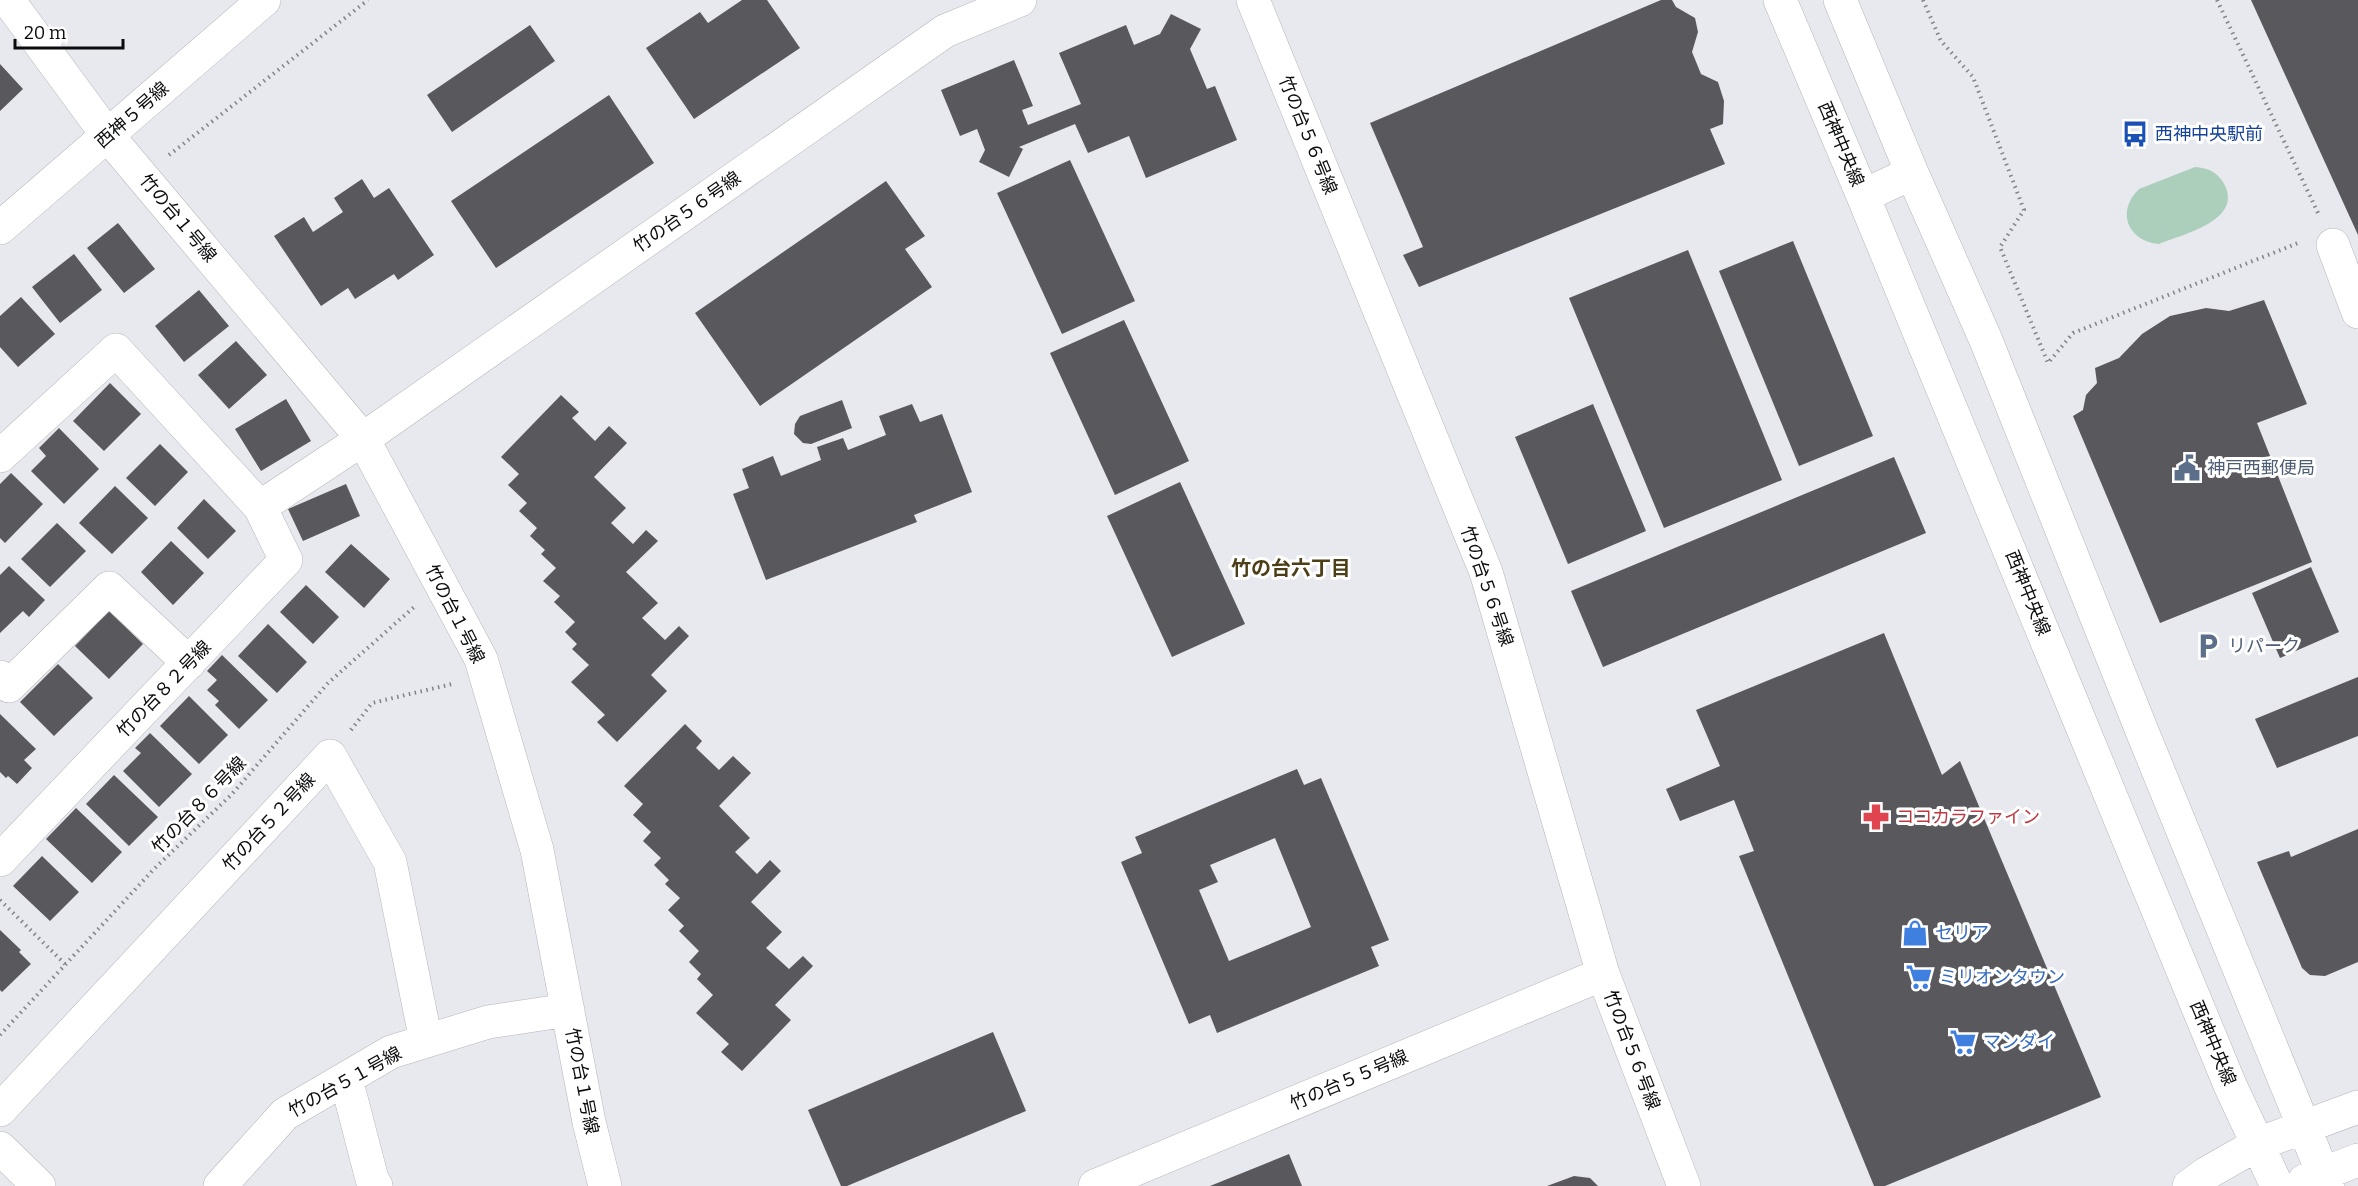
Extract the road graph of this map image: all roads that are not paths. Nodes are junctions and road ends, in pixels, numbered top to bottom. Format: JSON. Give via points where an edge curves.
{"nodes":[{"id":1,"x":8,"y":0,"type":"edge"},
{"id":2,"x":264,"y":0,"type":"edge"},
{"id":3,"x":1020,"y":0,"type":"edge"},
{"id":4,"x":1253,"y":0,"type":"edge"},
{"id":5,"x":1780,"y":0,"type":"edge"},
{"id":6,"x":1840,"y":0,"type":"edge"},
{"id":7,"x":108,"y":136,"type":"junction"},
{"id":8,"x":1912,"y":173,"type":"junction"},
{"id":9,"x":1863,"y":196,"type":"junction"},
{"id":10,"x":0,"y":228,"type":"edge"},
{"id":11,"x":2330,"y":239,"type":"road end"},
{"id":12,"x":2358,"y":312,"type":"edge"},
{"id":13,"x":363,"y":439,"type":"junction"},
{"id":14,"x":0,"y":456,"type":"edge"},
{"id":15,"x":260,"y":507,"type":"junction"},
{"id":16,"x":189,"y":663,"type":"junction"},
{"id":17,"x":0,"y":677,"type":"edge"},
{"id":18,"x":0,"y":860,"type":"edge"},
{"id":19,"x":1603,"y":974,"type":"junction"},
{"id":20,"x":568,"y":1010,"type":"junction"},
{"id":21,"x":426,"y":1041,"type":"junction"},
{"id":22,"x":346,"y":1078,"type":"junction"},
{"id":23,"x":2358,"y":1107,"type":"edge"},
{"id":24,"x":0,"y":1110,"type":"edge"},
{"id":25,"x":2305,"y":1128,"type":"junction"},
{"id":26,"x":2258,"y":1144,"type":"junction"},
{"id":27,"x":0,"y":1148,"type":"edge"},
{"id":28,"x":2358,"y":1160,"type":"edge"},
{"id":29,"x":2326,"y":1180,"type":"edge"},
{"id":30,"x":39,"y":1186,"type":"edge"},
{"id":31,"x":220,"y":1186,"type":"edge"},
{"id":32,"x":376,"y":1186,"type":"edge"},
{"id":33,"x":605,"y":1186,"type":"edge"},
{"id":34,"x":1095,"y":1186,"type":"edge"},
{"id":35,"x":1684,"y":1186,"type":"edge"},
{"id":36,"x":2189,"y":1186,"type":"edge"},
{"id":37,"x":2277,"y":1186,"type":"edge"},
{"id":38,"x":2289,"y":1186,"type":"edge"}],
"edges":[{"from":1,"to":7,"type":"street","name":"竹の台１号線"},
{"from":2,"to":7,"type":"street","name":"西神５号線"},
{"from":3,"to":13,"type":"street","name":"竹の台５６号線","via":[[945,31]]},
{"from":4,"to":19,"type":"street","name":"竹の台５６号線","via":[[1486,572]]},
{"from":5,"to":9,"type":"street","name":"西神中央線"},
{"from":6,"to":8,"type":"street"},
{"from":7,"to":10,"type":"street","name":"西神５号線"},
{"from":7,"to":13,"type":"street","name":"竹の台１号線"},
{"from":8,"to":9,"type":"street"},
{"from":8,"to":25,"type":"street","via":[[1985,338]]},
{"from":9,"to":26,"type":"street","name":"西神中央線","via":[[2230,1085]]},
{"from":11,"to":12,"type":"street"},
{"from":13,"to":15,"type":"street"},
{"from":13,"to":20,"type":"street","name":"竹の台１号線","via":[[486,675],[537,850]]},
{"from":14,"to":15,"type":"street","name":"竹の台８２号線","via":[[116,350]]},
{"from":15,"to":16,"type":"street","name":"竹の台８２号線","via":[[286,560]]},
{"from":16,"to":17,"type":"street","via":[[109,588],[9,686]]},
{"from":16,"to":18,"type":"street","name":"竹の台８２号線"},
{"from":19,"to":34,"type":"street","name":"竹の台５５号線"},
{"from":19,"to":35,"type":"street","name":"竹の台５６号線"},
{"from":20,"to":21,"type":"street","name":"竹の台５１号線","via":[[488,1022]]},
{"from":20,"to":33,"type":"street","name":"竹の台１号線"},
{"from":21,"to":22,"type":"street","name":"竹の台５１号線","via":[[391,1052]]},
{"from":21,"to":24,"type":"street","name":"竹の台５２号線","via":[[390,862],[330,756]]},
{"from":22,"to":31,"type":"street","name":"竹の台５１号線","via":[[285,1114]]},
{"from":22,"to":32,"type":"street"},
{"from":23,"to":25,"type":"street"},
{"from":25,"to":26,"type":"street"},
{"from":25,"to":29,"type":"street"},
{"from":26,"to":36,"type":"street"},
{"from":26,"to":37,"type":"street","name":"西神中央線"},
{"from":27,"to":30,"type":"street"},
{"from":28,"to":29,"type":"street"},
{"from":29,"to":38,"type":"street"}]}
